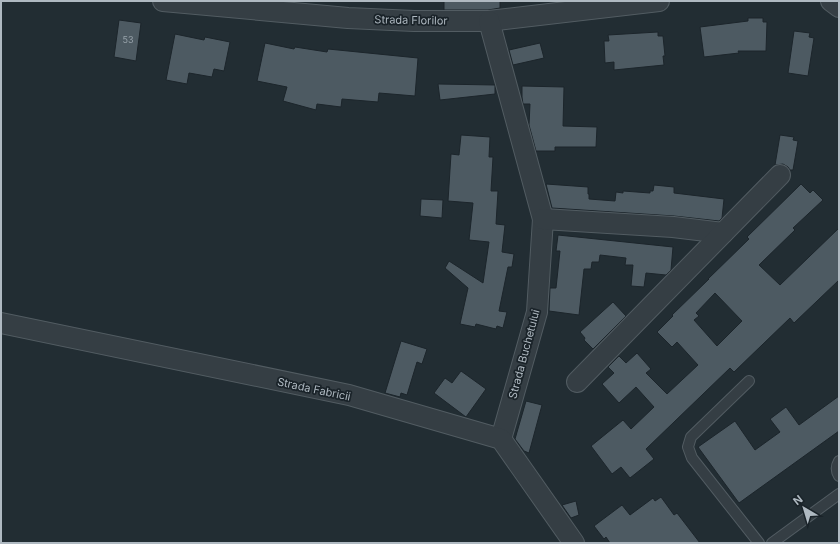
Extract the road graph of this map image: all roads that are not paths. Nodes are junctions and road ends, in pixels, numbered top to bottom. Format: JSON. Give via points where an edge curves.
{"nodes":[{"id":1,"x":163,"y":1,"type":"edge"},
{"id":2,"x":659,"y":1,"type":"edge"},
{"id":3,"x":831,"y":1,"type":"edge"},
{"id":4,"x":839,"y":7,"type":"edge"},
{"id":5,"x":489,"y":21,"type":"junction"},
{"id":6,"x":780,"y":175,"type":"dead end"},
{"id":7,"x":543,"y":219,"type":"junction"},
{"id":8,"x":723,"y":233,"type":"junction"},
{"id":9,"x":1,"y":323,"type":"edge"},
{"id":10,"x":749,"y":380,"type":"dead end"},
{"id":11,"x":577,"y":382,"type":"dead end"},
{"id":12,"x":501,"y":439,"type":"junction"},
{"id":13,"x":839,"y":461,"type":"edge"},
{"id":14,"x":839,"y":476,"type":"edge"},
{"id":15,"x":839,"y":494,"type":"edge"},
{"id":16,"x":574,"y":543,"type":"edge"},
{"id":17,"x":759,"y":543,"type":"edge"},
{"id":18,"x":772,"y":543,"type":"edge"}],
"edges":[{"from":1,"to":5,"type":"street","name":"Strada Florilor","via":[[348,18]]},
{"from":2,"to":5,"type":"street","name":"Strada Florilor"},
{"from":3,"to":4,"type":"street"},
{"from":5,"to":7,"type":"street","name":"Strada Buchetului"},
{"from":6,"to":8,"type":"street"},
{"from":7,"to":8,"type":"street","via":[[673,227]]},
{"from":7,"to":12,"type":"street","name":"Strada Buchetului","via":[[537,312]]},
{"from":8,"to":11,"type":"street"},
{"from":9,"to":12,"type":"street","name":"Strada Fabricii","via":[[349,395]]},
{"from":10,"to":17,"type":"lane","via":[[691,437],[688,447],[692,458]]},
{"from":12,"to":16,"type":"street"},
{"from":13,"to":14,"type":"lane"},
{"from":15,"to":18,"type":"lane"}]}
